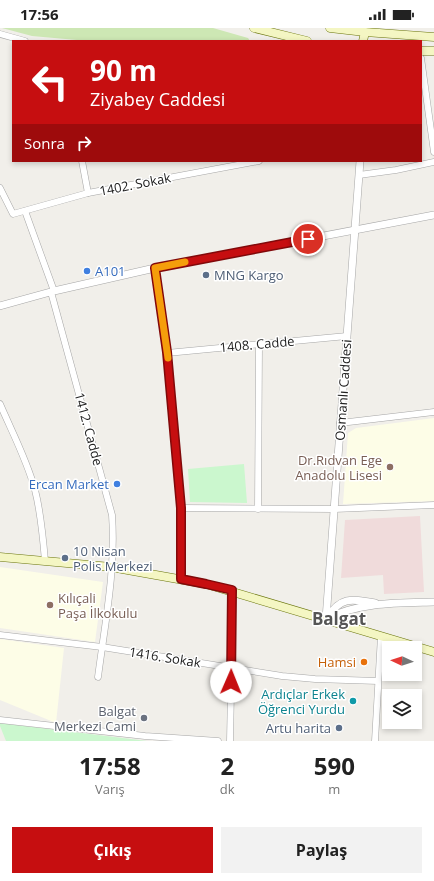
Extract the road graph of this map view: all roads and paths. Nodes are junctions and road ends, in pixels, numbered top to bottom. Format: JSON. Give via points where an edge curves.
{"nodes":[{"id":1,"x":254,"y":28,"type":"edge"},
{"id":2,"x":330,"y":28,"type":"edge"},
{"id":3,"x":365,"y":32,"type":"junction"},
{"id":4,"x":0,"y":34,"type":"edge"},
{"id":5,"x":379,"y":37,"type":"edge"},
{"id":6,"x":434,"y":37,"type":"edge"},
{"id":7,"x":21,"y":40,"type":"edge"},
{"id":8,"x":298,"y":40,"type":"edge"},
{"id":9,"x":363,"y":40,"type":"edge"},
{"id":10,"x":422,"y":51,"type":"edge"},
{"id":11,"x":434,"y":51,"type":"edge"},
{"id":12,"x":422,"y":65,"type":"edge"},
{"id":13,"x":433,"y":139,"type":"edge"},
{"id":14,"x":434,"y":152,"type":"edge"},
{"id":15,"x":82,"y":162,"type":"edge"},
{"id":16,"x":254,"y":162,"type":"edge"},
{"id":17,"x":360,"y":162,"type":"edge"},
{"id":18,"x":434,"y":162,"type":"edge"},
{"id":19,"x":359,"y":175,"type":"junction"},
{"id":20,"x":0,"y":188,"type":"edge"},
{"id":21,"x":88,"y":193,"type":"junction"},
{"id":22,"x":25,"y":210,"type":"junction"},
{"id":23,"x":434,"y":215,"type":"edge"},
{"id":24,"x":354,"y":231,"type":"junction"},
{"id":25,"x":155,"y":268,"type":"junction"},
{"id":26,"x":53,"y":292,"type":"junction"},
{"id":27,"x":0,"y":306,"type":"edge"},
{"id":28,"x":347,"y":336,"type":"junction"},
{"id":29,"x":259,"y":344,"type":"junction"},
{"id":30,"x":167,"y":352,"type":"junction"},
{"id":31,"x":0,"y":404,"type":"edge"},
{"id":32,"x":434,"y":412,"type":"edge"},
{"id":33,"x":340,"y":423,"type":"junction"},
{"id":34,"x":434,"y":506,"type":"edge"},
{"id":35,"x":181,"y":508,"type":"junction"},
{"id":36,"x":258,"y":508,"type":"junction"},
{"id":37,"x":334,"y":509,"type":"junction"},
{"id":38,"x":0,"y":557,"type":"edge"},
{"id":39,"x":45,"y":561,"type":"junction"},
{"id":40,"x":112,"y":567,"type":"junction"},
{"id":41,"x":181,"y":579,"type":"junction"},
{"id":42,"x":232,"y":590,"type":"junction"},
{"id":43,"x":434,"y":602,"type":"edge"},
{"id":44,"x":326,"y":620,"type":"junction"},
{"id":45,"x":0,"y":635,"type":"edge"},
{"id":46,"x":381,"y":636,"type":"junction"},
{"id":47,"x":102,"y":647,"type":"junction"},
{"id":48,"x":434,"y":652,"type":"edge"},
{"id":49,"x":231,"y":667,"type":"junction"},
{"id":50,"x":98,"y":677,"type":"dead end"},
{"id":51,"x":378,"y":681,"type":"junction"},
{"id":52,"x":0,"y":720,"type":"edge"},
{"id":53,"x":218,"y":741,"type":"edge"},
{"id":54,"x":230,"y":741,"type":"edge"},
{"id":55,"x":374,"y":741,"type":"edge"}],
"edges":[{"from":1,"to":8,"type":"main road"},
{"from":2,"to":3,"type":"main road"},
{"from":3,"to":5,"type":"main road"},
{"from":3,"to":9,"type":"main road"},
{"from":4,"to":7,"type":"street"},
{"from":5,"to":6,"type":"main road"},
{"from":10,"to":11,"type":"main road"},
{"from":12,"to":13,"type":"street"},
{"from":13,"to":14,"type":"street"},
{"from":15,"to":21,"type":"street"},
{"from":16,"to":21,"type":"street","name":"1402. Sokak"},
{"from":17,"to":19,"type":"street","name":"Osmanlı Caddesi"},
{"from":18,"to":19,"type":"street"},
{"from":19,"to":24,"type":"street","name":"Osmanlı Caddesi"},
{"from":20,"to":22,"type":"street","name":"1402. Sokak","via":[[13,214]]},
{"from":21,"to":22,"type":"street","name":"1402. Sokak"},
{"from":22,"to":26,"type":"street","name":"1412. Cadde"},
{"from":23,"to":24,"type":"street"},
{"from":24,"to":25,"type":"street"},
{"from":24,"to":28,"type":"street","name":"Osmanlı Caddesi"},
{"from":25,"to":26,"type":"street"},
{"from":25,"to":30,"type":"street"},
{"from":26,"to":27,"type":"street"},
{"from":26,"to":40,"type":"street","name":"1412. Cadde","via":[[112,515]]},
{"from":28,"to":29,"type":"street","name":"1408. Cadde"},
{"from":28,"to":33,"type":"street","name":"Osmanlı Caddesi"},
{"from":29,"to":30,"type":"street","name":"1408. Cadde"},
{"from":29,"to":36,"type":"street"},
{"from":30,"to":35,"type":"street"},
{"from":31,"to":39,"type":"street","via":[[28,467],[35,490]]},
{"from":32,"to":33,"type":"street"},
{"from":33,"to":37,"type":"street","name":"Osmanlı Caddesi"},
{"from":34,"to":37,"type":"street"},
{"from":35,"to":36,"type":"street"},
{"from":35,"to":41,"type":"street"},
{"from":36,"to":37,"type":"street"},
{"from":37,"to":44,"type":"street","name":"Osmanlı Caddesi"},
{"from":38,"to":39,"type":"main road"},
{"from":39,"to":40,"type":"main road"},
{"from":40,"to":41,"type":"main road"},
{"from":40,"to":47,"type":"street","name":"1412. Cadde"},
{"from":41,"to":42,"type":"main road"},
{"from":42,"to":44,"type":"main road"},
{"from":42,"to":49,"type":"street"},
{"from":43,"to":44,"type":"street","via":[[381,604],[352,600],[335,606]]},
{"from":44,"to":46,"type":"main road"},
{"from":45,"to":47,"type":"street","name":"1416. Sokak"},
{"from":46,"to":48,"type":"main road"},
{"from":46,"to":51,"type":"street"},
{"from":47,"to":49,"type":"street","name":"1416. Sokak"},
{"from":47,"to":50,"type":"street","name":"1412. Cadde"},
{"from":49,"to":51,"type":"street","name":"1416. Sokak","via":[[282,676]]},
{"from":49,"to":54,"type":"street"},
{"from":51,"to":55,"type":"street"},
{"from":52,"to":53,"type":"street","via":[[145,736]]}]}
